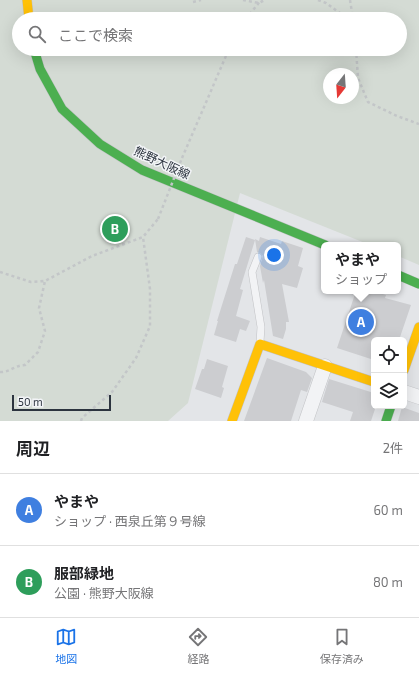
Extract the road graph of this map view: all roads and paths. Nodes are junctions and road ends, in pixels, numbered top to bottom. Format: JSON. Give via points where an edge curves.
{"nodes":[{"id":1,"x":27,"y":0,"type":"edge"},
{"id":2,"x":201,"y":0,"type":"edge"},
{"id":3,"x":243,"y":0,"type":"edge"},
{"id":4,"x":265,"y":0,"type":"edge"},
{"id":5,"x":318,"y":0,"type":"edge"},
{"id":6,"x":350,"y":0,"type":"edge"},
{"id":7,"x":260,"y":1,"type":"edge"},
{"id":8,"x":193,"y":2,"type":"dead end"},
{"id":9,"x":28,"y":12,"type":"edge"},
{"id":10,"x":251,"y":12,"type":"edge"},
{"id":11,"x":338,"y":12,"type":"edge"},
{"id":12,"x":352,"y":12,"type":"edge"},
{"id":13,"x":36,"y":56,"type":"edge"},
{"id":14,"x":226,"y":56,"type":"edge"},
{"id":15,"x":356,"y":56,"type":"edge"},
{"id":16,"x":419,"y":124,"type":"edge"},
{"id":17,"x":143,"y":237,"type":"junction"},
{"id":18,"x":321,"y":243,"type":"edge"},
{"id":19,"x":258,"y":257,"type":"dead end"},
{"id":20,"x":0,"y":272,"type":"edge"},
{"id":21,"x":401,"y":276,"type":"edge"},
{"id":22,"x":45,"y":281,"type":"junction"},
{"id":23,"x":419,"y":284,"type":"edge"},
{"id":24,"x":419,"y":327,"type":"edge"},
{"id":25,"x":260,"y":344,"type":"junction"},
{"id":26,"x":407,"y":361,"type":"edge"},
{"id":27,"x":325,"y":366,"type":"junction"},
{"id":28,"x":0,"y":372,"type":"edge"},
{"id":29,"x":371,"y":381,"type":"edge"},
{"id":30,"x":407,"y":393,"type":"edge"},
{"id":31,"x":419,"y":397,"type":"edge"},
{"id":32,"x":390,"y":409,"type":"edge"},
{"id":33,"x":81,"y":421,"type":"edge"},
{"id":34,"x":232,"y":421,"type":"edge"},
{"id":35,"x":306,"y":421,"type":"edge"},
{"id":36,"x":386,"y":421,"type":"edge"}],
"edges":[{"from":1,"to":9,"type":"main road"},
{"from":2,"to":8,"type":"path"},
{"from":3,"to":7,"type":"path"},
{"from":4,"to":7,"type":"path"},
{"from":5,"to":11,"type":"path"},
{"from":6,"to":12,"type":"path"},
{"from":7,"to":10,"type":"path"},
{"from":13,"to":18,"type":"main road","name":"熊野大阪線","via":[[40,69],[62,109],[100,144],[142,170]]},
{"from":14,"to":17,"type":"path","bridge":true,"via":[[158,219]]},
{"from":15,"to":16,"type":"path","via":[[358,78],[368,102]]},
{"from":17,"to":22,"type":"path","via":[[92,256]]},
{"from":17,"to":33,"type":"path","via":[[150,289],[150,326],[136,358],[112,392]]},
{"from":19,"to":25,"type":"lane","via":[[252,272],[262,327]]},
{"from":20,"to":22,"type":"path","via":[[31,282]]},
{"from":21,"to":23,"type":"main road"},
{"from":22,"to":28,"type":"path","via":[[40,308],[45,332],[38,352],[25,365],[19,365],[4,373]]},
{"from":24,"to":26,"type":"main road"},
{"from":25,"to":27,"type":"main road"},
{"from":25,"to":34,"type":"main road"},
{"from":27,"to":29,"type":"main road"},
{"from":27,"to":35,"type":"street"},
{"from":30,"to":31,"type":"street"},
{"from":32,"to":36,"type":"main road"}]}
